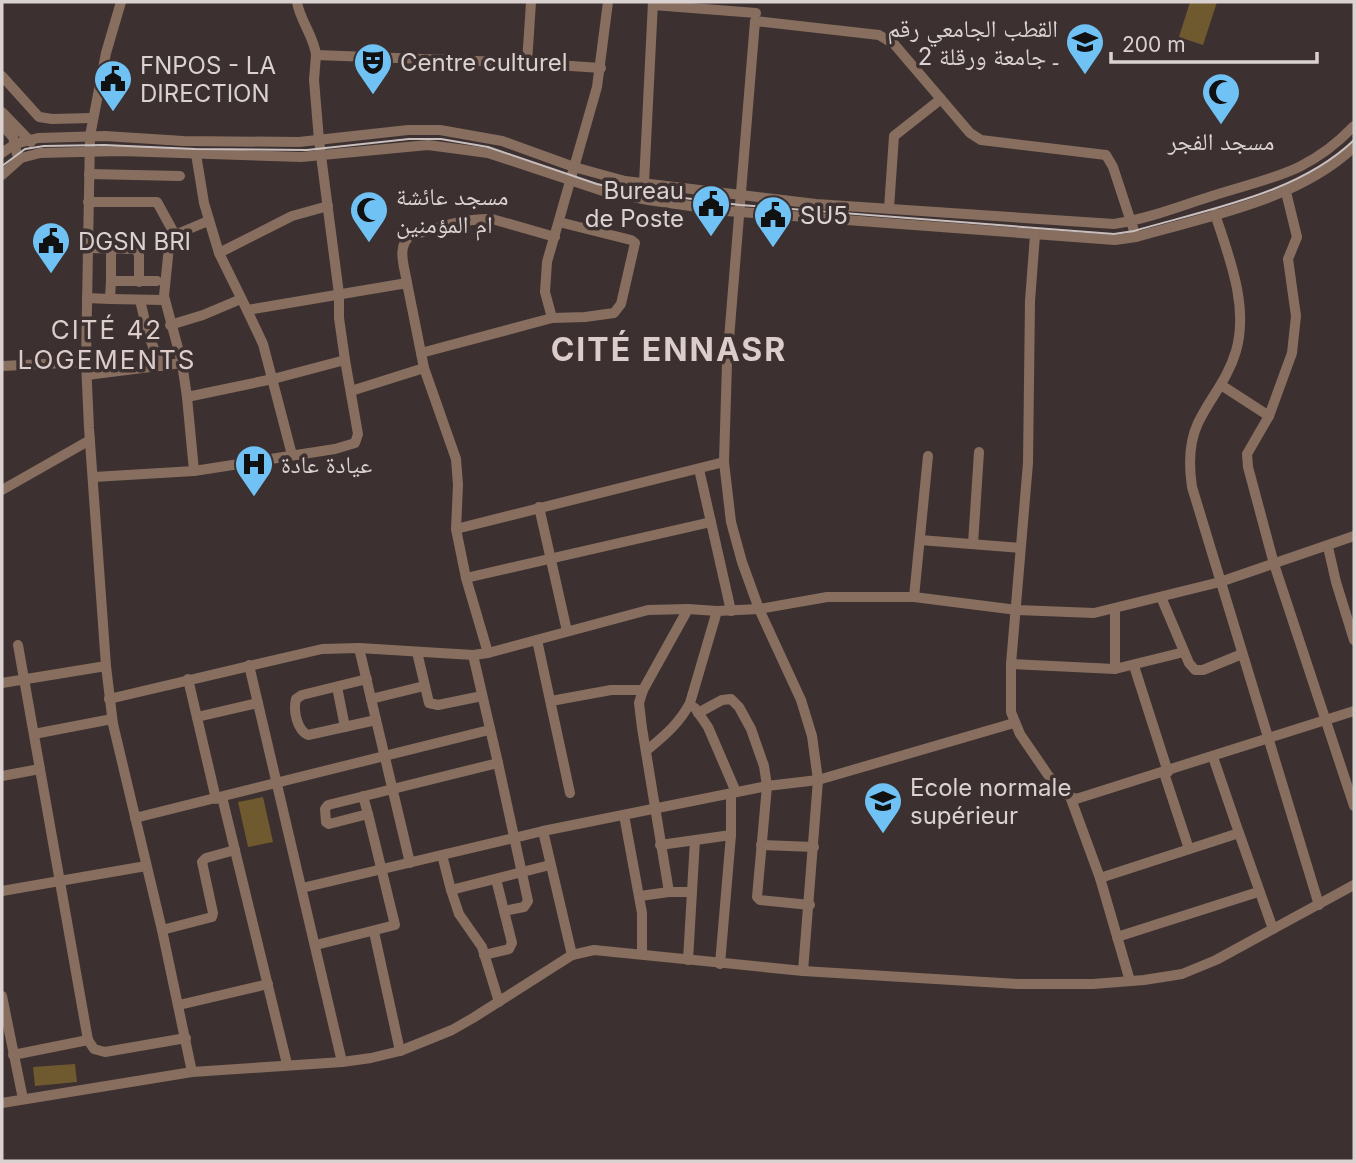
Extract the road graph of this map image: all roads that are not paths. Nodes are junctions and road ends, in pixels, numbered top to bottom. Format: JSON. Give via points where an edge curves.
{"nodes":[{"id":1,"x":121,"y":2,"type":"edge"},
{"id":2,"x":297,"y":2,"type":"edge"},
{"id":3,"x":531,"y":2,"type":"edge"},
{"id":4,"x":608,"y":2,"type":"edge"},
{"id":5,"x":757,"y":2,"type":"edge"},
{"id":6,"x":653,"y":4,"type":"edge"},
{"id":7,"x":756,"y":17,"type":"junction"},
{"id":8,"x":316,"y":55,"type":"junction"},
{"id":9,"x":527,"y":63,"type":"junction"},
{"id":10,"x":601,"y":68,"type":"junction"},
{"id":11,"x":2,"y":76,"type":"edge"},
{"id":12,"x":941,"y":99,"type":"junction"},
{"id":13,"x":2,"y":111,"type":"edge"},
{"id":14,"x":92,"y":118,"type":"junction"},
{"id":15,"x":2,"y":125,"type":"edge"},
{"id":16,"x":1354,"y":126,"type":"edge"},
{"id":17,"x":90,"y":136,"type":"junction"},
{"id":18,"x":28,"y":139,"type":"junction"},
{"id":19,"x":319,"y":141,"type":"junction"},
{"id":20,"x":15,"y":144,"type":"junction"},
{"id":21,"x":1354,"y":147,"type":"edge"},
{"id":22,"x":90,"y":152,"type":"junction"},
{"id":23,"x":2,"y":153,"type":"edge"},
{"id":24,"x":195,"y":154,"type":"junction"},
{"id":25,"x":33,"y":155,"type":"junction"},
{"id":26,"x":321,"y":156,"type":"junction"},
{"id":27,"x":21,"y":158,"type":"junction"},
{"id":28,"x":574,"y":167,"type":"junction"},
{"id":29,"x":89,"y":174,"type":"junction"},
{"id":30,"x":2,"y":175,"type":"edge"},
{"id":31,"x":180,"y":176,"type":"dead end"},
{"id":32,"x":571,"y":182,"type":"junction"},
{"id":33,"x":644,"y":183,"type":"junction"},
{"id":34,"x":1286,"y":192,"type":"junction"},
{"id":35,"x":741,"y":194,"type":"junction"},
{"id":36,"x":88,"y":202,"type":"junction"},
{"id":37,"x":328,"y":206,"type":"junction"},
{"id":38,"x":889,"y":208,"type":"junction"},
{"id":39,"x":740,"y":212,"type":"junction"},
{"id":40,"x":1215,"y":214,"type":"junction"},
{"id":41,"x":208,"y":221,"type":"junction"},
{"id":42,"x":1131,"y":221,"type":"junction"},
{"id":43,"x":559,"y":222,"type":"junction"},
{"id":44,"x":174,"y":233,"type":"junction"},
{"id":45,"x":1035,"y":234,"type":"junction"},
{"id":46,"x":555,"y":237,"type":"junction"},
{"id":47,"x":1136,"y":237,"type":"junction"},
{"id":48,"x":88,"y":248,"type":"junction"},
{"id":49,"x":111,"y":248,"type":"junction"},
{"id":50,"x":219,"y":253,"type":"junction"},
{"id":51,"x":111,"y":281,"type":"junction"},
{"id":52,"x":156,"y":281,"type":"dead end"},
{"id":53,"x":139,"y":282,"type":"junction"},
{"id":54,"x":407,"y":283,"type":"junction"},
{"id":55,"x":339,"y":294,"type":"junction"},
{"id":56,"x":87,"y":298,"type":"junction"},
{"id":57,"x":110,"y":299,"type":"junction"},
{"id":58,"x":241,"y":299,"type":"junction"},
{"id":59,"x":140,"y":300,"type":"junction"},
{"id":60,"x":164,"y":300,"type":"junction"},
{"id":61,"x":247,"y":310,"type":"junction"},
{"id":62,"x":552,"y":317,"type":"junction"},
{"id":63,"x":170,"y":325,"type":"junction"},
{"id":64,"x":421,"y":353,"type":"junction"},
{"id":65,"x":345,"y":360,"type":"junction"},
{"id":66,"x":86,"y":362,"type":"junction"},
{"id":67,"x":182,"y":363,"type":"junction"},
{"id":68,"x":2,"y":366,"type":"edge"},
{"id":69,"x":161,"y":366,"type":"junction"},
{"id":70,"x":424,"y":368,"type":"junction"},
{"id":71,"x":87,"y":375,"type":"junction"},
{"id":72,"x":273,"y":379,"type":"junction"},
{"id":73,"x":1221,"y":386,"type":"junction"},
{"id":74,"x":351,"y":391,"type":"junction"},
{"id":75,"x":187,"y":397,"type":"junction"},
{"id":76,"x":1269,"y":416,"type":"junction"},
{"id":77,"x":90,"y":440,"type":"junction"},
{"id":78,"x":979,"y":452,"type":"dead end"},
{"id":79,"x":292,"y":455,"type":"junction"},
{"id":80,"x":928,"y":456,"type":"dead end"},
{"id":81,"x":724,"y":462,"type":"junction"},
{"id":82,"x":699,"y":469,"type":"junction"},
{"id":83,"x":194,"y":471,"type":"junction"},
{"id":84,"x":94,"y":477,"type":"junction"},
{"id":85,"x":2,"y":490,"type":"edge"},
{"id":86,"x":539,"y":507,"type":"junction"},
{"id":87,"x":711,"y":522,"type":"junction"},
{"id":88,"x":456,"y":529,"type":"junction"},
{"id":89,"x":1354,"y":536,"type":"edge"},
{"id":90,"x":920,"y":540,"type":"junction"},
{"id":91,"x":973,"y":544,"type":"junction"},
{"id":92,"x":1328,"y":547,"type":"junction"},
{"id":93,"x":1020,"y":548,"type":"junction"},
{"id":94,"x":551,"y":559,"type":"junction"},
{"id":95,"x":1275,"y":564,"type":"junction"},
{"id":96,"x":466,"y":578,"type":"junction"},
{"id":97,"x":1220,"y":582,"type":"junction"},
{"id":98,"x":914,"y":597,"type":"junction"},
{"id":99,"x":1161,"y":597,"type":"junction"},
{"id":100,"x":688,"y":609,"type":"junction"},
{"id":101,"x":759,"y":609,"type":"junction"},
{"id":102,"x":1115,"y":609,"type":"junction"},
{"id":103,"x":1017,"y":610,"type":"junction"},
{"id":104,"x":717,"y":611,"type":"junction"},
{"id":105,"x":731,"y":611,"type":"junction"},
{"id":106,"x":567,"y":631,"type":"junction"},
{"id":107,"x":537,"y":640,"type":"junction"},
{"id":108,"x":1354,"y":640,"type":"edge"},
{"id":109,"x":18,"y":645,"type":"dead end"},
{"id":110,"x":359,"y":648,"type":"junction"},
{"id":111,"x":417,"y":652,"type":"junction"},
{"id":112,"x":1184,"y":652,"type":"junction"},
{"id":113,"x":488,"y":653,"type":"junction"},
{"id":114,"x":1242,"y":654,"type":"junction"},
{"id":115,"x":473,"y":655,"type":"junction"},
{"id":116,"x":1011,"y":664,"type":"junction"},
{"id":117,"x":249,"y":665,"type":"junction"},
{"id":118,"x":106,"y":666,"type":"junction"},
{"id":119,"x":1134,"y":666,"type":"junction"},
{"id":120,"x":1115,"y":669,"type":"junction"},
{"id":121,"x":367,"y":678,"type":"junction"},
{"id":122,"x":188,"y":679,"type":"junction"},
{"id":123,"x":24,"y":680,"type":"junction"},
{"id":124,"x":2,"y":683,"type":"edge"},
{"id":125,"x":424,"y":686,"type":"junction"},
{"id":126,"x":337,"y":687,"type":"junction"},
{"id":127,"x":643,"y":690,"type":"junction"},
{"id":128,"x":482,"y":696,"type":"junction"},
{"id":129,"x":109,"y":699,"type":"junction"},
{"id":130,"x":372,"y":699,"type":"junction"},
{"id":131,"x":551,"y":701,"type":"junction"},
{"id":132,"x":258,"y":703,"type":"junction"},
{"id":133,"x":690,"y":703,"type":"junction"},
{"id":134,"x":1354,"y":711,"type":"edge"},
{"id":135,"x":698,"y":713,"type":"junction"},
{"id":136,"x":197,"y":717,"type":"junction"},
{"id":137,"x":113,"y":719,"type":"junction"},
{"id":138,"x":1326,"y":719,"type":"junction"},
{"id":139,"x":376,"y":720,"type":"junction"},
{"id":140,"x":1014,"y":723,"type":"junction"},
{"id":141,"x":345,"y":727,"type":"junction"},
{"id":142,"x":489,"y":730,"type":"junction"},
{"id":143,"x":34,"y":734,"type":"junction"},
{"id":144,"x":1269,"y":739,"type":"junction"},
{"id":145,"x":646,"y":751,"type":"junction"},
{"id":146,"x":385,"y":757,"type":"junction"},
{"id":147,"x":1213,"y":757,"type":"junction"},
{"id":148,"x":498,"y":763,"type":"junction"},
{"id":149,"x":40,"y":769,"type":"junction"},
{"id":150,"x":1166,"y":772,"type":"junction"},
{"id":151,"x":2,"y":776,"type":"edge"},
{"id":152,"x":818,"y":779,"type":"junction"},
{"id":153,"x":277,"y":784,"type":"junction"},
{"id":154,"x":767,"y":786,"type":"junction"},
{"id":155,"x":393,"y":790,"type":"junction"},
{"id":156,"x":570,"y":793,"type":"dead end"},
{"id":157,"x":734,"y":793,"type":"junction"},
{"id":158,"x":363,"y":796,"type":"junction"},
{"id":159,"x":219,"y":798,"type":"junction"},
{"id":160,"x":1071,"y":799,"type":"junction"},
{"id":161,"x":1354,"y":806,"type":"edge"},
{"id":162,"x":654,"y":809,"type":"junction"},
{"id":163,"x":368,"y":814,"type":"junction"},
{"id":164,"x":624,"y":815,"type":"junction"},
{"id":165,"x":135,"y":818,"type":"junction"},
{"id":166,"x":543,"y":831,"type":"junction"},
{"id":167,"x":1239,"y":833,"type":"junction"},
{"id":168,"x":731,"y":835,"type":"junction"},
{"id":169,"x":515,"y":837,"type":"junction"},
{"id":170,"x":695,"y":840,"type":"junction"},
{"id":171,"x":660,"y":845,"type":"junction"},
{"id":172,"x":761,"y":845,"type":"junction"},
{"id":173,"x":814,"y":847,"type":"junction"},
{"id":174,"x":1189,"y":849,"type":"junction"},
{"id":175,"x":234,"y":850,"type":"junction"},
{"id":176,"x":442,"y":855,"type":"junction"},
{"id":177,"x":410,"y":863,"type":"junction"},
{"id":178,"x":550,"y":865,"type":"junction"},
{"id":179,"x":146,"y":866,"type":"junction"},
{"id":180,"x":382,"y":870,"type":"junction"},
{"id":181,"x":522,"y":872,"type":"junction"},
{"id":182,"x":1100,"y":878,"type":"junction"},
{"id":183,"x":496,"y":879,"type":"junction"},
{"id":184,"x":61,"y":881,"type":"junction"},
{"id":185,"x":1354,"y":885,"type":"edge"},
{"id":186,"x":302,"y":888,"type":"junction"},
{"id":187,"x":451,"y":890,"type":"junction"},
{"id":188,"x":2,"y":891,"type":"edge"},
{"id":189,"x":668,"y":892,"type":"junction"},
{"id":190,"x":692,"y":892,"type":"junction"},
{"id":191,"x":1258,"y":892,"type":"junction"},
{"id":192,"x":640,"y":896,"type":"junction"},
{"id":193,"x":810,"y":905,"type":"junction"},
{"id":194,"x":1319,"y":905,"type":"junction"},
{"id":195,"x":504,"y":911,"type":"junction"},
{"id":196,"x":1273,"y":929,"type":"junction"},
{"id":197,"x":162,"y":930,"type":"junction"},
{"id":198,"x":374,"y":932,"type":"junction"},
{"id":199,"x":1117,"y":937,"type":"junction"},
{"id":200,"x":316,"y":945,"type":"junction"},
{"id":201,"x":572,"y":954,"type":"junction"},
{"id":202,"x":642,"y":954,"type":"junction"},
{"id":203,"x":484,"y":955,"type":"junction"},
{"id":204,"x":688,"y":960,"type":"junction"},
{"id":205,"x":720,"y":964,"type":"junction"},
{"id":206,"x":803,"y":971,"type":"junction"},
{"id":207,"x":1130,"y":981,"type":"junction"},
{"id":208,"x":268,"y":984,"type":"junction"},
{"id":209,"x":2,"y":996,"type":"edge"},
{"id":210,"x":499,"y":1002,"type":"junction"},
{"id":211,"x":178,"y":1005,"type":"junction"},
{"id":212,"x":186,"y":1038,"type":"junction"},
{"id":213,"x":88,"y":1040,"type":"junction"},
{"id":214,"x":400,"y":1051,"type":"junction"},
{"id":215,"x":13,"y":1055,"type":"junction"},
{"id":216,"x":342,"y":1062,"type":"junction"},
{"id":217,"x":287,"y":1064,"type":"junction"},
{"id":218,"x":192,"y":1072,"type":"junction"},
{"id":219,"x":23,"y":1098,"type":"junction"},
{"id":220,"x":2,"y":1103,"type":"edge"}],
"edges":[{"from":1,"to":14,"type":"street"},
{"from":2,"to":8,"type":"street"},
{"from":3,"to":9,"type":"street"},
{"from":4,"to":10,"type":"street"},
{"from":5,"to":7,"type":"street"},
{"from":6,"to":7,"type":"street"},
{"from":6,"to":33,"type":"street"},
{"from":7,"to":12,"type":"street","via":[[884,37]]},
{"from":7,"to":35,"type":"street"},
{"from":8,"to":9,"type":"street"},
{"from":8,"to":19,"type":"street"},
{"from":9,"to":10,"type":"street"},
{"from":10,"to":28,"type":"street"},
{"from":11,"to":14,"type":"street","via":[[39,117]]},
{"from":12,"to":38,"type":"street","via":[[894,136]]},
{"from":12,"to":42,"type":"street","via":[[970,133],[986,142],[1106,155]]},
{"from":13,"to":18,"type":"street"},
{"from":14,"to":17,"type":"street"},
{"from":15,"to":20,"type":"street"},
{"from":16,"to":42,"type":"street","via":[[1326,152],[1294,171]]},
{"from":17,"to":18,"type":"street"},
{"from":17,"to":19,"type":"street"},
{"from":17,"to":22,"type":"street"},
{"from":18,"to":20,"type":"street"},
{"from":18,"to":25,"type":"street"},
{"from":19,"to":26,"type":"street"},
{"from":19,"to":28,"type":"street","via":[[440,130],[502,141]]},
{"from":20,"to":23,"type":"street"},
{"from":20,"to":27,"type":"street"},
{"from":21,"to":34,"type":"street","via":[[1329,169]]},
{"from":22,"to":24,"type":"street"},
{"from":22,"to":25,"type":"street"},
{"from":22,"to":29,"type":"street"},
{"from":24,"to":26,"type":"street"},
{"from":24,"to":41,"type":"street"},
{"from":25,"to":27,"type":"street"},
{"from":26,"to":32,"type":"street","via":[[410,145],[450,147],[500,156]]},
{"from":26,"to":37,"type":"street"},
{"from":27,"to":30,"type":"street"},
{"from":28,"to":32,"type":"street"},
{"from":28,"to":33,"type":"street"},
{"from":29,"to":31,"type":"street"},
{"from":29,"to":36,"type":"street"},
{"from":32,"to":39,"type":"street","via":[[648,200]]},
{"from":32,"to":43,"type":"street"},
{"from":33,"to":35,"type":"street"},
{"from":34,"to":40,"type":"street"},
{"from":34,"to":76,"type":"street","via":[[1297,237],[1288,259],[1296,316],[1292,353]]},
{"from":35,"to":38,"type":"street"},
{"from":35,"to":39,"type":"street"},
{"from":36,"to":44,"type":"street","via":[[157,202]]},
{"from":36,"to":48,"type":"street"},
{"from":37,"to":50,"type":"street","via":[[292,216]]},
{"from":37,"to":55,"type":"street"},
{"from":38,"to":42,"type":"street","via":[[1114,224]]},
{"from":39,"to":45,"type":"street"},
{"from":39,"to":81,"type":"street"},
{"from":40,"to":47,"type":"street"},
{"from":40,"to":73,"type":"street","via":[[1234,274],[1240,327],[1236,352]]},
{"from":41,"to":44,"type":"street"},
{"from":41,"to":50,"type":"street"},
{"from":42,"to":47,"type":"street"},
{"from":43,"to":46,"type":"street"},
{"from":43,"to":62,"type":"street","via":[[631,240],[635,248],[621,304],[614,313]]},
{"from":44,"to":60,"type":"street"},
{"from":45,"to":47,"type":"street","via":[[1115,240]]},
{"from":45,"to":93,"type":"street","via":[[1028,463]]},
{"from":46,"to":54,"type":"street","via":[[492,219],[464,220],[410,236],[401,248]]},
{"from":46,"to":62,"type":"street","via":[[544,284]]},
{"from":48,"to":49,"type":"street"},
{"from":48,"to":56,"type":"street"},
{"from":49,"to":51,"type":"street"},
{"from":49,"to":53,"type":"street","via":[[137,250]]},
{"from":50,"to":58,"type":"street"},
{"from":51,"to":53,"type":"street"},
{"from":51,"to":57,"type":"street"},
{"from":52,"to":53,"type":"street"},
{"from":54,"to":55,"type":"street"},
{"from":54,"to":64,"type":"street"},
{"from":55,"to":61,"type":"street"},
{"from":55,"to":65,"type":"street"},
{"from":56,"to":57,"type":"street"},
{"from":56,"to":66,"type":"street"},
{"from":57,"to":59,"type":"street"},
{"from":58,"to":61,"type":"street"},
{"from":58,"to":63,"type":"street"},
{"from":59,"to":60,"type":"street"},
{"from":59,"to":69,"type":"street"},
{"from":60,"to":63,"type":"street"},
{"from":61,"to":72,"type":"street","via":[[261,337]]},
{"from":62,"to":64,"type":"street"},
{"from":63,"to":67,"type":"street"},
{"from":64,"to":70,"type":"street"},
{"from":65,"to":72,"type":"street"},
{"from":65,"to":74,"type":"street"},
{"from":66,"to":68,"type":"street"},
{"from":66,"to":71,"type":"street"},
{"from":67,"to":69,"type":"street"},
{"from":67,"to":75,"type":"street"},
{"from":69,"to":71,"type":"street"},
{"from":70,"to":74,"type":"street"},
{"from":70,"to":88,"type":"street","via":[[456,459]]},
{"from":71,"to":77,"type":"street"},
{"from":72,"to":75,"type":"street"},
{"from":72,"to":79,"type":"street"},
{"from":73,"to":76,"type":"street"},
{"from":73,"to":97,"type":"street","via":[[1198,423],[1190,476]]},
{"from":74,"to":79,"type":"street","via":[[357,441]]},
{"from":75,"to":83,"type":"street"},
{"from":76,"to":95,"type":"street","via":[[1247,454]]},
{"from":77,"to":84,"type":"street"},
{"from":77,"to":85,"type":"street"},
{"from":78,"to":91,"type":"street"},
{"from":79,"to":83,"type":"street"},
{"from":80,"to":90,"type":"street"},
{"from":81,"to":82,"type":"street"},
{"from":81,"to":101,"type":"street","via":[[736,541]]},
{"from":82,"to":86,"type":"street"},
{"from":82,"to":87,"type":"street"},
{"from":83,"to":84,"type":"street"},
{"from":84,"to":118,"type":"street"},
{"from":86,"to":88,"type":"street"},
{"from":86,"to":94,"type":"street"},
{"from":87,"to":94,"type":"street"},
{"from":87,"to":105,"type":"street"},
{"from":88,"to":96,"type":"street"},
{"from":89,"to":92,"type":"street"},
{"from":90,"to":91,"type":"street"},
{"from":90,"to":98,"type":"street"},
{"from":91,"to":93,"type":"street"},
{"from":92,"to":95,"type":"street"},
{"from":92,"to":108,"type":"street"},
{"from":93,"to":103,"type":"street"},
{"from":94,"to":96,"type":"street"},
{"from":94,"to":106,"type":"street"},
{"from":95,"to":97,"type":"street"},
{"from":95,"to":138,"type":"street"},
{"from":96,"to":113,"type":"street"},
{"from":97,"to":99,"type":"street"},
{"from":97,"to":114,"type":"street"},
{"from":98,"to":101,"type":"street","via":[[827,597]]},
{"from":98,"to":103,"type":"street"},
{"from":99,"to":102,"type":"street"},
{"from":99,"to":112,"type":"street"},
{"from":100,"to":104,"type":"street"},
{"from":100,"to":106,"type":"street","via":[[648,611]]},
{"from":100,"to":127,"type":"street"},
{"from":101,"to":105,"type":"street"},
{"from":101,"to":152,"type":"street","via":[[808,721]]},
{"from":102,"to":103,"type":"street","via":[[1081,614]]},
{"from":102,"to":120,"type":"street"},
{"from":103,"to":116,"type":"street"},
{"from":104,"to":105,"type":"street"},
{"from":104,"to":133,"type":"street"},
{"from":106,"to":107,"type":"street"},
{"from":107,"to":113,"type":"street"},
{"from":107,"to":131,"type":"street"},
{"from":109,"to":123,"type":"street"},
{"from":110,"to":111,"type":"street"},
{"from":110,"to":117,"type":"street","via":[[309,651]]},
{"from":110,"to":121,"type":"street"},
{"from":111,"to":115,"type":"street"},
{"from":111,"to":125,"type":"street"},
{"from":112,"to":114,"type":"street","via":[[1195,670]]},
{"from":112,"to":119,"type":"street"},
{"from":113,"to":115,"type":"street"},
{"from":114,"to":144,"type":"street"},
{"from":115,"to":128,"type":"street"},
{"from":116,"to":120,"type":"street"},
{"from":116,"to":140,"type":"street"},
{"from":117,"to":122,"type":"street"},
{"from":117,"to":132,"type":"street"},
{"from":118,"to":123,"type":"street"},
{"from":118,"to":129,"type":"street"},
{"from":119,"to":120,"type":"street"},
{"from":119,"to":150,"type":"street"},
{"from":121,"to":126,"type":"street"},
{"from":121,"to":130,"type":"street"},
{"from":122,"to":129,"type":"street"},
{"from":122,"to":136,"type":"street"},
{"from":123,"to":124,"type":"street"},
{"from":123,"to":143,"type":"street"},
{"from":125,"to":128,"type":"street","via":[[427,700],[434,705]]},
{"from":125,"to":130,"type":"street"},
{"from":126,"to":141,"type":"street"},
{"from":126,"to":141,"type":"street","via":[[299,697],[295,709],[306,735]]},
{"from":127,"to":131,"type":"street","via":[[611,690]]},
{"from":127,"to":145,"type":"street","via":[[639,704]]},
{"from":128,"to":142,"type":"street"},
{"from":129,"to":137,"type":"street"},
{"from":130,"to":139,"type":"street"},
{"from":131,"to":156,"type":"street"},
{"from":132,"to":136,"type":"street"},
{"from":132,"to":153,"type":"street"},
{"from":133,"to":135,"type":"street"},
{"from":133,"to":145,"type":"street","via":[[674,728]]},
{"from":134,"to":138,"type":"street"},
{"from":135,"to":154,"type":"street","via":[[727,698],[736,703],[759,749]]},
{"from":135,"to":157,"type":"street"},
{"from":136,"to":159,"type":"street"},
{"from":137,"to":143,"type":"street"},
{"from":137,"to":165,"type":"street"},
{"from":138,"to":144,"type":"street"},
{"from":138,"to":161,"type":"street"},
{"from":139,"to":141,"type":"street"},
{"from":139,"to":146,"type":"street"},
{"from":140,"to":152,"type":"street"},
{"from":140,"to":160,"type":"street","via":[[1048,775]]},
{"from":142,"to":146,"type":"street"},
{"from":142,"to":148,"type":"street"},
{"from":143,"to":149,"type":"street"},
{"from":144,"to":147,"type":"street"},
{"from":144,"to":194,"type":"street"},
{"from":145,"to":162,"type":"street"},
{"from":146,"to":153,"type":"street"},
{"from":146,"to":155,"type":"street"},
{"from":147,"to":150,"type":"street"},
{"from":147,"to":167,"type":"street"},
{"from":148,"to":155,"type":"street"},
{"from":148,"to":169,"type":"street"},
{"from":149,"to":151,"type":"street"},
{"from":149,"to":184,"type":"street"},
{"from":150,"to":160,"type":"street"},
{"from":150,"to":174,"type":"street"},
{"from":152,"to":154,"type":"street"},
{"from":152,"to":173,"type":"street"},
{"from":153,"to":159,"type":"street"},
{"from":153,"to":186,"type":"street"},
{"from":154,"to":157,"type":"street"},
{"from":154,"to":172,"type":"street"},
{"from":155,"to":158,"type":"street"},
{"from":155,"to":177,"type":"street"},
{"from":157,"to":162,"type":"street"},
{"from":157,"to":168,"type":"street"},
{"from":158,"to":163,"type":"street"},
{"from":158,"to":163,"type":"street","via":[[326,806],[326,821],[330,824]]},
{"from":159,"to":165,"type":"street"},
{"from":159,"to":175,"type":"street"},
{"from":160,"to":182,"type":"street"},
{"from":162,"to":164,"type":"street"},
{"from":162,"to":171,"type":"street"},
{"from":163,"to":180,"type":"street"},
{"from":164,"to":166,"type":"street"},
{"from":164,"to":192,"type":"street"},
{"from":165,"to":179,"type":"street"},
{"from":166,"to":169,"type":"street"},
{"from":166,"to":178,"type":"street"},
{"from":167,"to":174,"type":"street"},
{"from":167,"to":191,"type":"street"},
{"from":168,"to":170,"type":"street"},
{"from":168,"to":205,"type":"street"},
{"from":169,"to":176,"type":"street"},
{"from":169,"to":181,"type":"street"},
{"from":170,"to":171,"type":"street"},
{"from":170,"to":190,"type":"street"},
{"from":171,"to":189,"type":"street"},
{"from":172,"to":173,"type":"street"},
{"from":172,"to":193,"type":"street","via":[[757,897]]},
{"from":173,"to":193,"type":"street"},
{"from":174,"to":182,"type":"street"},
{"from":175,"to":197,"type":"street","via":[[202,862],[212,917]]},
{"from":175,"to":208,"type":"street"},
{"from":176,"to":177,"type":"street"},
{"from":176,"to":187,"type":"street"},
{"from":177,"to":180,"type":"street"},
{"from":178,"to":181,"type":"street"},
{"from":178,"to":201,"type":"street"},
{"from":179,"to":184,"type":"street"},
{"from":179,"to":197,"type":"street"},
{"from":180,"to":186,"type":"street"},
{"from":180,"to":198,"type":"street","via":[[396,922]]},
{"from":181,"to":183,"type":"street"},
{"from":181,"to":195,"type":"street","via":[[527,904]]},
{"from":182,"to":199,"type":"street"},
{"from":183,"to":187,"type":"street"},
{"from":183,"to":195,"type":"street"},
{"from":184,"to":188,"type":"street"},
{"from":184,"to":213,"type":"street"},
{"from":185,"to":194,"type":"street"},
{"from":186,"to":200,"type":"street"},
{"from":187,"to":203,"type":"street"},
{"from":189,"to":190,"type":"street"},
{"from":189,"to":192,"type":"street"},
{"from":190,"to":204,"type":"street"},
{"from":191,"to":196,"type":"street"},
{"from":191,"to":199,"type":"street"},
{"from":192,"to":202,"type":"street"},
{"from":193,"to":206,"type":"street"},
{"from":194,"to":196,"type":"street"},
{"from":195,"to":203,"type":"street","via":[[511,946]]},
{"from":196,"to":207,"type":"street","via":[[1182,974]]},
{"from":197,"to":211,"type":"street"},
{"from":198,"to":200,"type":"street"},
{"from":198,"to":214,"type":"street"},
{"from":199,"to":207,"type":"street"},
{"from":200,"to":216,"type":"street"},
{"from":201,"to":202,"type":"street","via":[[594,950]]},
{"from":201,"to":210,"type":"street"},
{"from":202,"to":204,"type":"street"},
{"from":203,"to":210,"type":"street"},
{"from":204,"to":205,"type":"street"},
{"from":205,"to":206,"type":"street"},
{"from":206,"to":207,"type":"street","via":[[1018,984]]},
{"from":208,"to":211,"type":"street"},
{"from":208,"to":217,"type":"street"},
{"from":209,"to":215,"type":"street"},
{"from":210,"to":214,"type":"street","via":[[452,1030]]},
{"from":211,"to":212,"type":"street"},
{"from":212,"to":213,"type":"street","via":[[105,1052],[93,1049]]},
{"from":212,"to":218,"type":"street"},
{"from":213,"to":215,"type":"street"},
{"from":214,"to":216,"type":"street"},
{"from":215,"to":219,"type":"street"},
{"from":216,"to":217,"type":"street"},
{"from":217,"to":218,"type":"street"},
{"from":218,"to":219,"type":"street"},
{"from":219,"to":220,"type":"street"}]}
